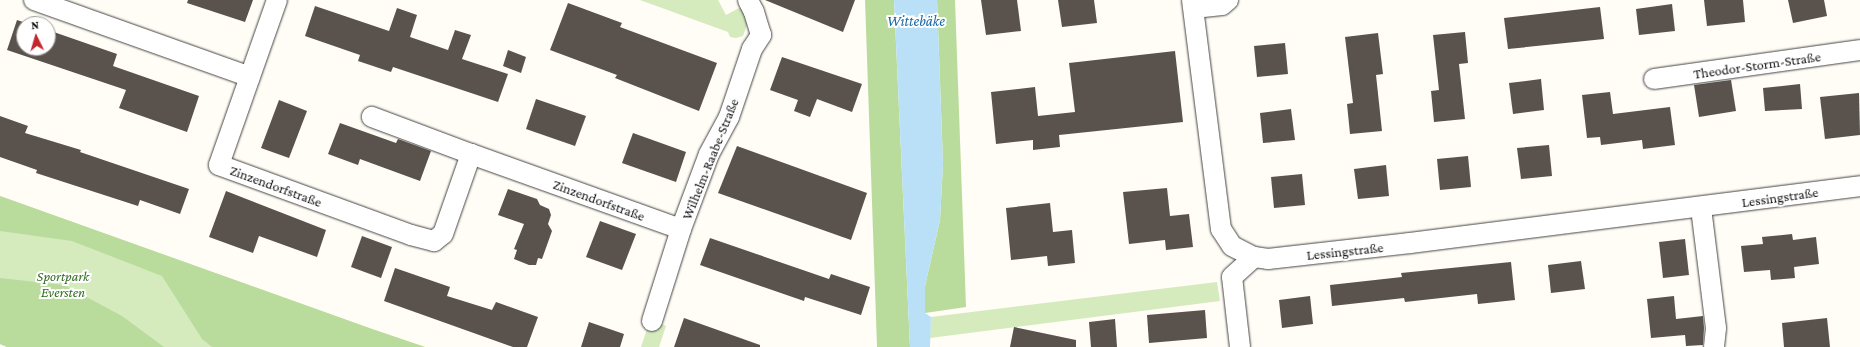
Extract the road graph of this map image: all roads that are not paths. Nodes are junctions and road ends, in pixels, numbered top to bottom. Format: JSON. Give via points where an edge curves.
{"nodes":[{"id":1,"x":34,"y":0,"type":"edge"},
{"id":2,"x":277,"y":0,"type":"edge"},
{"id":3,"x":748,"y":0,"type":"edge"},
{"id":4,"x":1228,"y":0,"type":"edge"},
{"id":5,"x":1193,"y":4,"type":"edge"},
{"id":6,"x":1860,"y":50,"type":"edge"},
{"id":7,"x":250,"y":77,"type":"junction"},
{"id":8,"x":1654,"y":79,"type":"dead end"},
{"id":9,"x":372,"y":117,"type":"dead end"},
{"id":10,"x":471,"y":154,"type":"junction"},
{"id":11,"x":1860,"y":186,"type":"edge"},
{"id":12,"x":1701,"y":208,"type":"junction"},
{"id":13,"x":681,"y":229,"type":"junction"},
{"id":14,"x":1254,"y":257,"type":"junction"},
{"id":15,"x":652,"y":321,"type":"dead end"},
{"id":16,"x":1244,"y":344,"type":"edge"},
{"id":17,"x":1714,"y":347,"type":"edge"}],
"edges":[{"from":1,"to":7,"type":"street"},
{"from":2,"to":7,"type":"street"},
{"from":3,"to":13,"type":"street","name":"Wilhelm-Raabe-Straße","via":[[761,35],[752,50],[729,117],[709,154]]},
{"from":4,"to":5,"type":"street","name":"Lessingstraße","via":[[1222,5]]},
{"from":5,"to":14,"type":"street","name":"Lessingstraße","via":[[1221,229],[1232,246]]},
{"from":6,"to":8,"type":"street","name":"Theodor-Storm-Straße"},
{"from":7,"to":10,"type":"street","name":"Zinzendorfstraße","via":[[219,165],[411,235],[434,241],[443,234]]},
{"from":9,"to":10,"type":"street","name":"Zinzendorfstraße"},
{"from":10,"to":13,"type":"street","name":"Zinzendorfstraße"},
{"from":11,"to":12,"type":"street","name":"Lessingstraße"},
{"from":12,"to":14,"type":"street","name":"Lessingstraße","via":[[1268,259]]},
{"from":12,"to":17,"type":"street","via":[[1716,328]]},
{"from":13,"to":15,"type":"street","name":"Wilhelm-Raabe-Straße"},
{"from":14,"to":16,"type":"street","via":[[1232,278]]}]}
